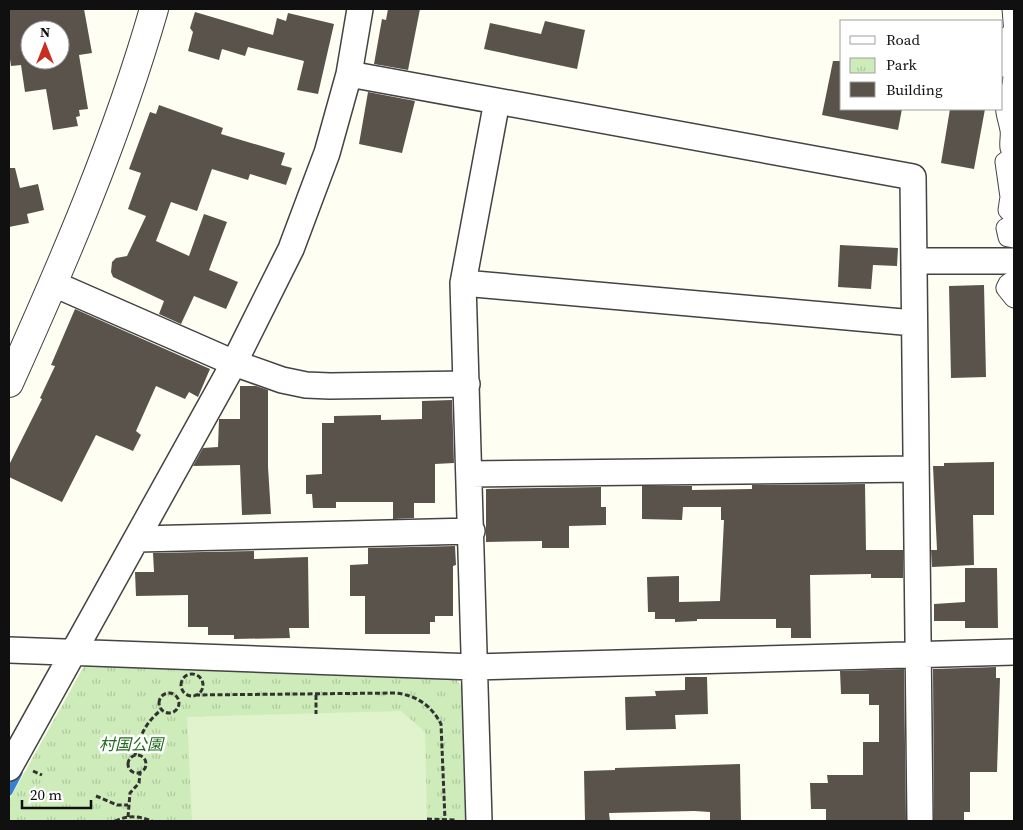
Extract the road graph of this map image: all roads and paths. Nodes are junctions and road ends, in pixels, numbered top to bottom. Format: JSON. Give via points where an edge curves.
{"nodes":[{"id":1,"x":154,"y":9,"type":"edge"},
{"id":2,"x":360,"y":9,"type":"edge"},
{"id":3,"x":1012,"y":9,"type":"edge"},
{"id":4,"x":1013,"y":33,"type":"edge"},
{"id":5,"x":1003,"y":64,"type":"edge"},
{"id":6,"x":1014,"y":66,"type":"edge"},
{"id":7,"x":349,"y":74,"type":"junction"},
{"id":8,"x":1008,"y":93,"type":"edge"},
{"id":9,"x":497,"y":101,"type":"junction"},
{"id":10,"x":1014,"y":151,"type":"edge"},
{"id":11,"x":1014,"y":157,"type":"edge"},
{"id":12,"x":1014,"y":216,"type":"edge"},
{"id":13,"x":1014,"y":225,"type":"edge"},
{"id":14,"x":1014,"y":238,"type":"edge"},
{"id":15,"x":914,"y":261,"type":"junction"},
{"id":16,"x":1014,"y":261,"type":"edge"},
{"id":17,"x":1014,"y":280,"type":"edge"},
{"id":18,"x":464,"y":283,"type":"junction"},
{"id":19,"x":54,"y":284,"type":"junction"},
{"id":20,"x":1014,"y":298,"type":"edge"},
{"id":21,"x":914,"y":323,"type":"junction"},
{"id":22,"x":234,"y":363,"type":"junction"},
{"id":23,"x":9,"y":384,"type":"edge"},
{"id":24,"x":467,"y":384,"type":"junction"},
{"id":25,"x":916,"y":468,"type":"junction"},
{"id":26,"x":470,"y":474,"type":"junction"},
{"id":27,"x":472,"y":531,"type":"junction"},
{"id":28,"x":138,"y":539,"type":"junction"},
{"id":29,"x":9,"y":650,"type":"edge"},
{"id":30,"x":1014,"y":652,"type":"edge"},
{"id":31,"x":73,"y":653,"type":"junction"},
{"id":32,"x":919,"y":655,"type":"junction"},
{"id":33,"x":474,"y":667,"type":"junction"},
{"id":34,"x":183,"y":690,"type":"junction"},
{"id":35,"x":194,"y":695,"type":"junction"},
{"id":36,"x":316,"y":695,"type":"junction"},
{"id":37,"x":176,"y":696,"type":"junction"},
{"id":38,"x":161,"y":710,"type":"junction"},
{"id":39,"x":316,"y":714,"type":"dead end"},
{"id":40,"x":135,"y":756,"type":"junction"},
{"id":41,"x":9,"y":768,"type":"edge"},
{"id":42,"x":140,"y":773,"type":"junction"},
{"id":43,"x":96,"y":796,"type":"dead end"},
{"id":44,"x":128,"y":805,"type":"junction"},
{"id":45,"x":128,"y":817,"type":"junction"},
{"id":46,"x":427,"y":820,"type":"dead end"},
{"id":47,"x":445,"y":820,"type":"junction"},
{"id":48,"x":116,"y":821,"type":"edge"},
{"id":49,"x":152,"y":821,"type":"edge"},
{"id":50,"x":469,"y":821,"type":"edge"},
{"id":51,"x":920,"y":821,"type":"edge"}],
"edges":[{"from":1,"to":19,"type":"street","via":[[137,68]]},
{"from":2,"to":7,"type":"street"},
{"from":3,"to":4,"type":"street"},
{"from":4,"to":5,"type":"street","via":[[1008,36]]},
{"from":6,"to":8,"type":"street"},
{"from":7,"to":9,"type":"street"},
{"from":7,"to":22,"type":"street","via":[[307,210],[275,284]]},
{"from":8,"to":10,"type":"street","via":[[1004,105],[1010,129],[1010,148]]},
{"from":9,"to":15,"type":"street","via":[[912,177]]},
{"from":9,"to":18,"type":"street"},
{"from":10,"to":11,"type":"street"},
{"from":11,"to":12,"type":"street","via":[[1005,162],[1005,172],[1009,188],[1008,210]]},
{"from":13,"to":14,"type":"street","via":[[1008,226],[1006,232],[1008,237]]},
{"from":15,"to":16,"type":"street"},
{"from":15,"to":21,"type":"street"},
{"from":17,"to":20,"type":"street","via":[[1006,288]]},
{"from":18,"to":21,"type":"street"},
{"from":18,"to":24,"type":"street"},
{"from":19,"to":22,"type":"street"},
{"from":19,"to":23,"type":"street"},
{"from":21,"to":25,"type":"street"},
{"from":22,"to":24,"type":"street","via":[[306,385]]},
{"from":22,"to":28,"type":"street"},
{"from":24,"to":26,"type":"street"},
{"from":25,"to":26,"type":"street"},
{"from":25,"to":32,"type":"street"},
{"from":26,"to":27,"type":"street"},
{"from":27,"to":28,"type":"street"},
{"from":27,"to":33,"type":"street"},
{"from":28,"to":31,"type":"street"},
{"from":29,"to":31,"type":"street"},
{"from":30,"to":32,"type":"street"},
{"from":31,"to":33,"type":"street"},
{"from":31,"to":41,"type":"street"},
{"from":32,"to":33,"type":"street"},
{"from":32,"to":51,"type":"street"},
{"from":33,"to":50,"type":"street"},
{"from":34,"to":35,"type":"path"},
{"from":34,"to":35,"type":"path","via":[[184,678],[190,674],[197,675],[203,686]]},
{"from":34,"to":37,"type":"path"},
{"from":35,"to":36,"type":"path"},
{"from":36,"to":39,"type":"path"},
{"from":36,"to":47,"type":"path","via":[[409,695],[431,708],[441,724]]},
{"from":37,"to":38,"type":"path","via":[[179,705],[175,711]]},
{"from":37,"to":38,"type":"path","via":[[166,693],[160,696]]},
{"from":38,"to":40,"type":"path","via":[[142,732]]},
{"from":40,"to":42,"type":"path","via":[[141,756],[146,764]]},
{"from":40,"to":42,"type":"path","via":[[128,767],[134,773]]},
{"from":42,"to":44,"type":"path","via":[[139,783],[130,793]]},
{"from":43,"to":44,"type":"path","via":[[117,805]]},
{"from":44,"to":45,"type":"path"},
{"from":45,"to":48,"type":"path"},
{"from":45,"to":49,"type":"path"},
{"from":46,"to":47,"type":"path"},
{"from":47,"to":50,"type":"path"}]}
